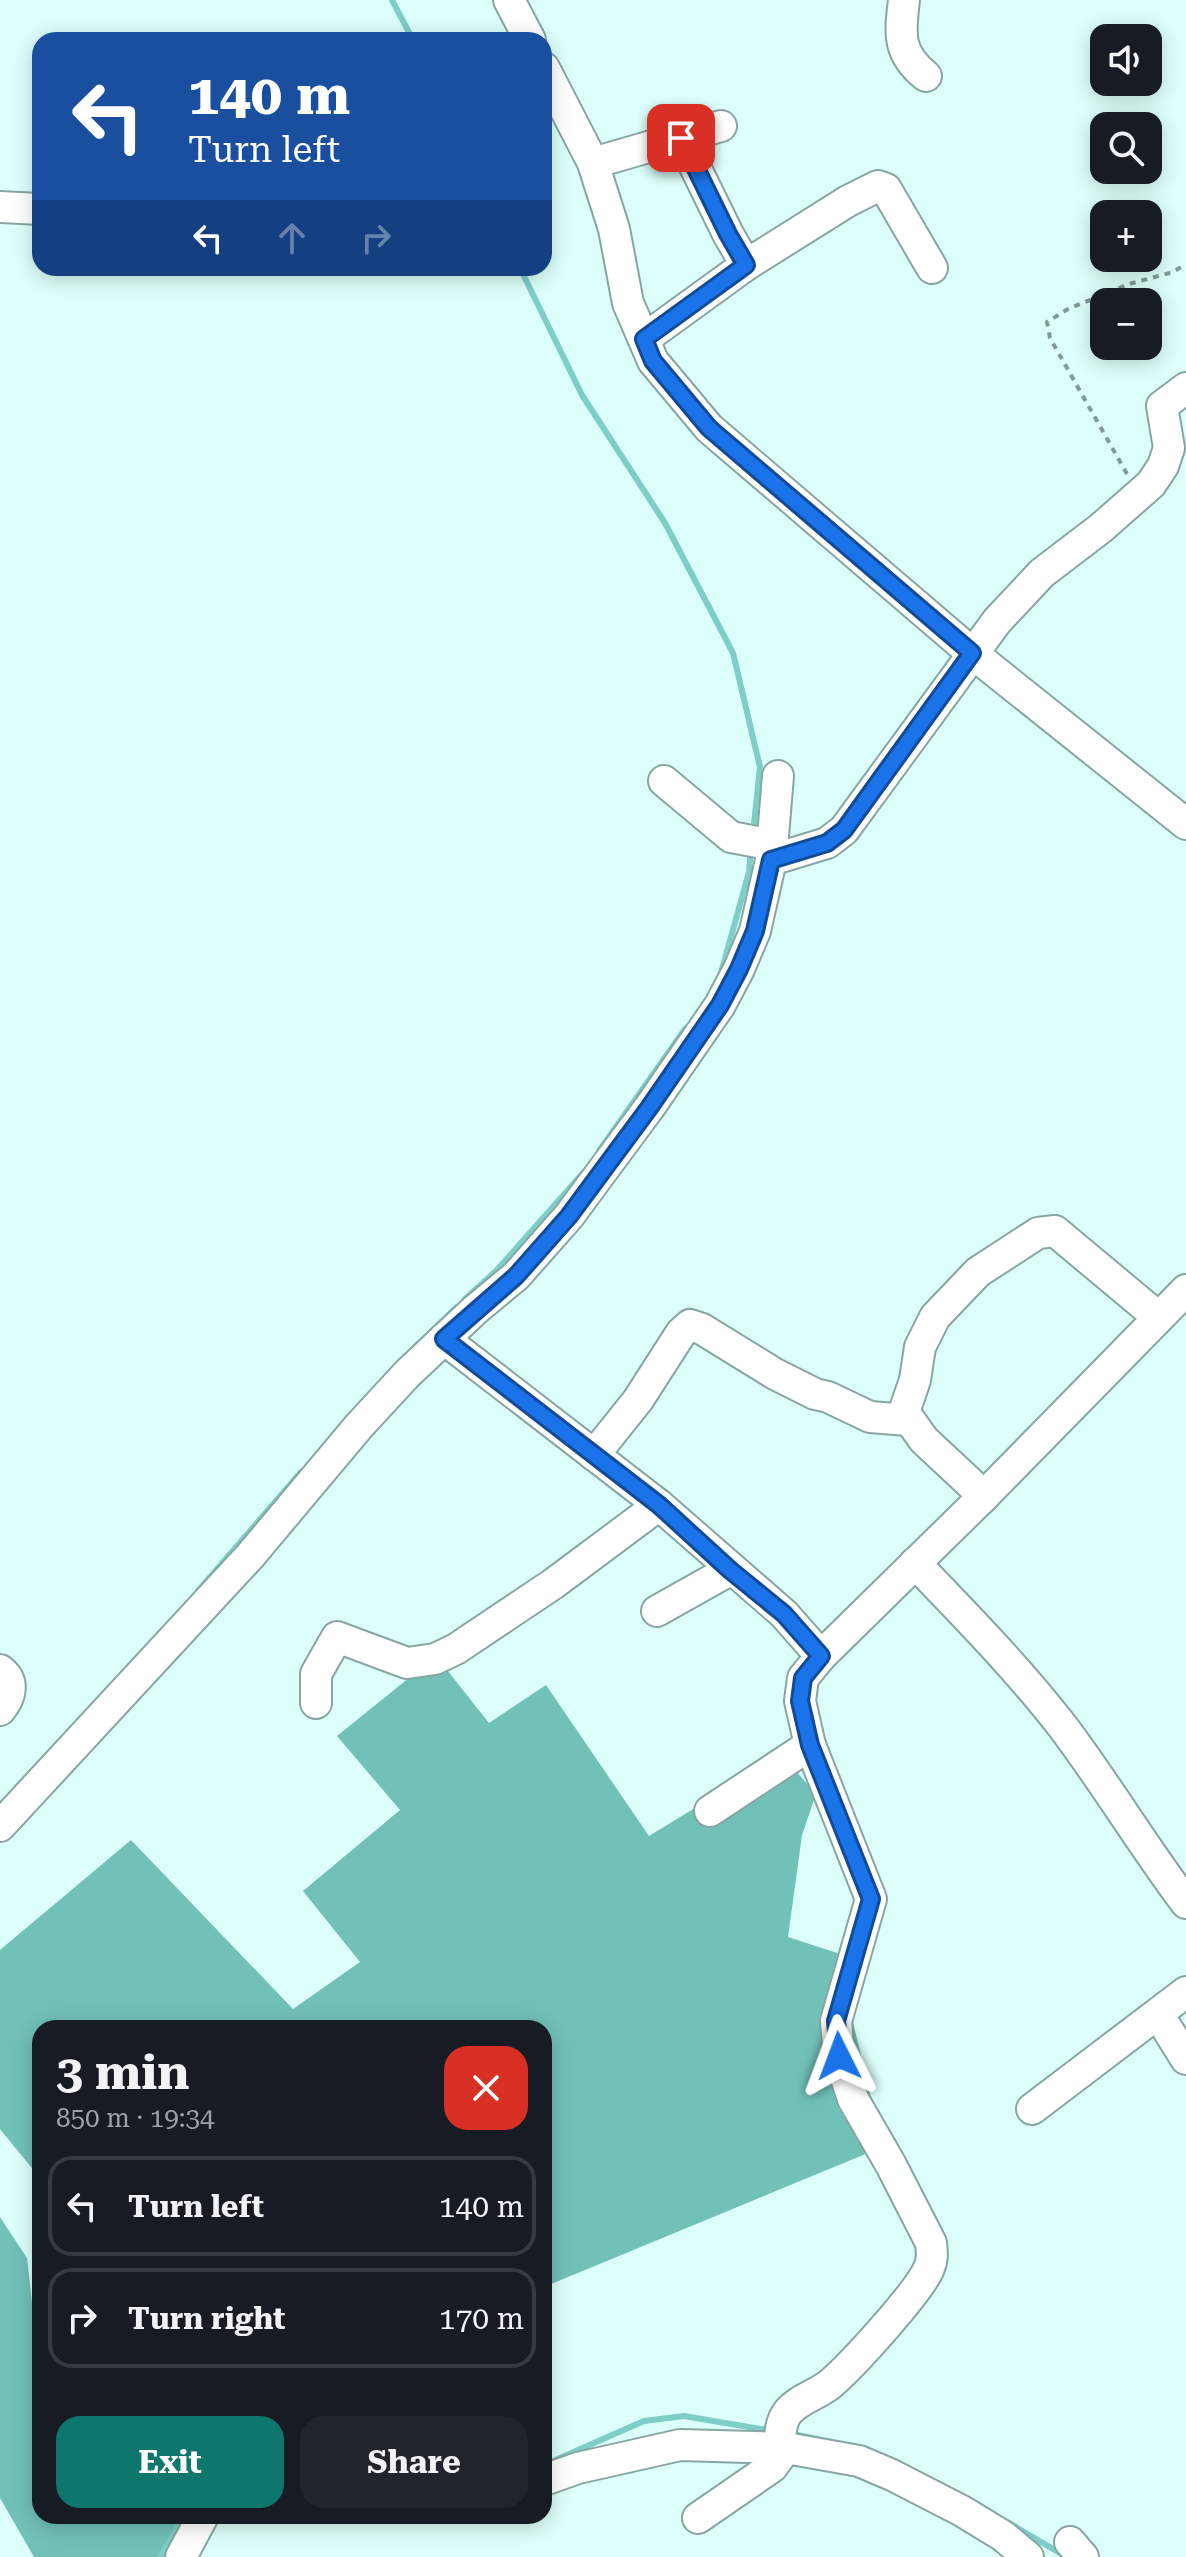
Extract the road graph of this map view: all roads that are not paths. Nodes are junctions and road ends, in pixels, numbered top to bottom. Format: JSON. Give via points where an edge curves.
{"nodes":[{"id":1,"x":509,"y":0,"type":"edge"},
{"id":2,"x":904,"y":0,"type":"edge"},
{"id":3,"x":526,"y":32,"type":"edge"},
{"id":4,"x":926,"y":76,"type":"dead end"},
{"id":5,"x":552,"y":84,"type":"edge"},
{"id":6,"x":721,"y":126,"type":"dead end"},
{"id":7,"x":681,"y":138,"type":"junction"},
{"id":8,"x":593,"y":163,"type":"junction"},
{"id":9,"x":0,"y":207,"type":"edge"},
{"id":10,"x":32,"y":209,"type":"edge"},
{"id":11,"x":746,"y":265,"type":"junction"},
{"id":12,"x":932,"y":268,"type":"dead end"},
{"id":13,"x":644,"y":339,"type":"junction"},
{"id":14,"x":1186,"y":388,"type":"edge"},
{"id":15,"x":972,"y":653,"type":"junction"},
{"id":16,"x":778,"y":776,"type":"dead end"},
{"id":17,"x":664,"y":781,"type":"dead end"},
{"id":18,"x":1186,"y":824,"type":"edge"},
{"id":19,"x":764,"y":848,"type":"junction"},
{"id":20,"x":1186,"y":1290,"type":"edge"},
{"id":21,"x":1158,"y":1317,"type":"junction"},
{"id":22,"x":444,"y":1339,"type":"junction"},
{"id":23,"x":908,"y":1420,"type":"junction"},
{"id":24,"x":594,"y":1455,"type":"junction"},
{"id":25,"x":984,"y":1496,"type":"junction"},
{"id":26,"x":659,"y":1505,"type":"junction"},
{"id":27,"x":915,"y":1563,"type":"junction"},
{"id":28,"x":730,"y":1570,"type":"junction"},
{"id":29,"x":657,"y":1611,"type":"dead end"},
{"id":30,"x":821,"y":1656,"type":"junction"},
{"id":31,"x":0,"y":1670,"type":"edge"},
{"id":32,"x":316,"y":1703,"type":"dead end"},
{"id":33,"x":0,"y":1710,"type":"edge"},
{"id":34,"x":810,"y":1745,"type":"junction"},
{"id":35,"x":710,"y":1811,"type":"dead end"},
{"id":36,"x":3,"y":1818,"type":"edge"},
{"id":37,"x":1186,"y":1903,"type":"edge"},
{"id":38,"x":1186,"y":1992,"type":"edge"},
{"id":39,"x":1158,"y":2014,"type":"junction"},
{"id":40,"x":1186,"y":2059,"type":"edge"},
{"id":41,"x":1032,"y":2109,"type":"dead end"},
{"id":42,"x":782,"y":2440,"type":"junction"},
{"id":43,"x":552,"y":2477,"type":"edge"},
{"id":44,"x":698,"y":2518,"type":"dead end"},
{"id":45,"x":199,"y":2524,"type":"edge"},
{"id":46,"x":181,"y":2557,"type":"edge"},
{"id":47,"x":1028,"y":2557,"type":"edge"}],
"edges":[{"from":1,"to":3,"type":"street"},
{"from":2,"to":4,"type":"street","via":[[901,42]]},
{"from":5,"to":8,"type":"street"},
{"from":6,"to":7,"type":"street"},
{"from":7,"to":8,"type":"street"},
{"from":7,"to":11,"type":"street"},
{"from":8,"to":13,"type":"street","via":[[614,229],[628,303]]},
{"from":9,"to":10,"type":"street"},
{"from":11,"to":12,"type":"street","via":[[878,186],[886,189]]},
{"from":11,"to":13,"type":"street"},
{"from":13,"to":15,"type":"street","via":[[653,361],[709,428]]},
{"from":14,"to":15,"type":"street","via":[[1162,406],[1169,448],[1163,466],[1140,496],[1042,573]]},
{"from":15,"to":18,"type":"street"},
{"from":15,"to":19,"type":"street","via":[[844,830],[827,843]]},
{"from":16,"to":19,"type":"street"},
{"from":17,"to":19,"type":"street","via":[[731,837]]},
{"from":19,"to":22,"type":"street","via":[[755,931],[720,1005],[569,1216],[516,1276]]},
{"from":20,"to":21,"type":"street"},
{"from":21,"to":23,"type":"street","via":[[1063,1235],[1038,1233],[978,1272],[935,1317],[920,1347],[904,1407]]},
{"from":21,"to":25,"type":"street"},
{"from":22,"to":24,"type":"street"},
{"from":22,"to":36,"type":"street","via":[[369,1416],[250,1556]]},
{"from":23,"to":24,"type":"street","via":[[865,1416],[775,1374],[690,1325]]},
{"from":23,"to":25,"type":"street"},
{"from":24,"to":26,"type":"street"},
{"from":25,"to":27,"type":"street"},
{"from":26,"to":28,"type":"street"},
{"from":26,"to":32,"type":"street","via":[[553,1584],[435,1659],[407,1663],[337,1637],[316,1674]]},
{"from":27,"to":30,"type":"street"},
{"from":27,"to":37,"type":"street","via":[[1061,1725]]},
{"from":28,"to":29,"type":"street"},
{"from":28,"to":30,"type":"street","via":[[784,1614]]},
{"from":30,"to":34,"type":"street","via":[[801,1688]]},
{"from":31,"to":33,"type":"street","via":[[10,1689]]},
{"from":34,"to":35,"type":"street"},
{"from":34,"to":42,"type":"street","via":[[871,1899],[837,2013],[839,2056],[853,2099],[931,2243],[932,2257],[914,2293],[829,2384],[787,2413]]},
{"from":38,"to":39,"type":"street"},
{"from":39,"to":40,"type":"street"},
{"from":39,"to":41,"type":"street"},
{"from":42,"to":43,"type":"street","via":[[680,2445]]},
{"from":42,"to":44,"type":"street","via":[[772,2467]]},
{"from":42,"to":47,"type":"street","via":[[892,2475],[962,2511]]},
{"from":45,"to":46,"type":"street"}]}
